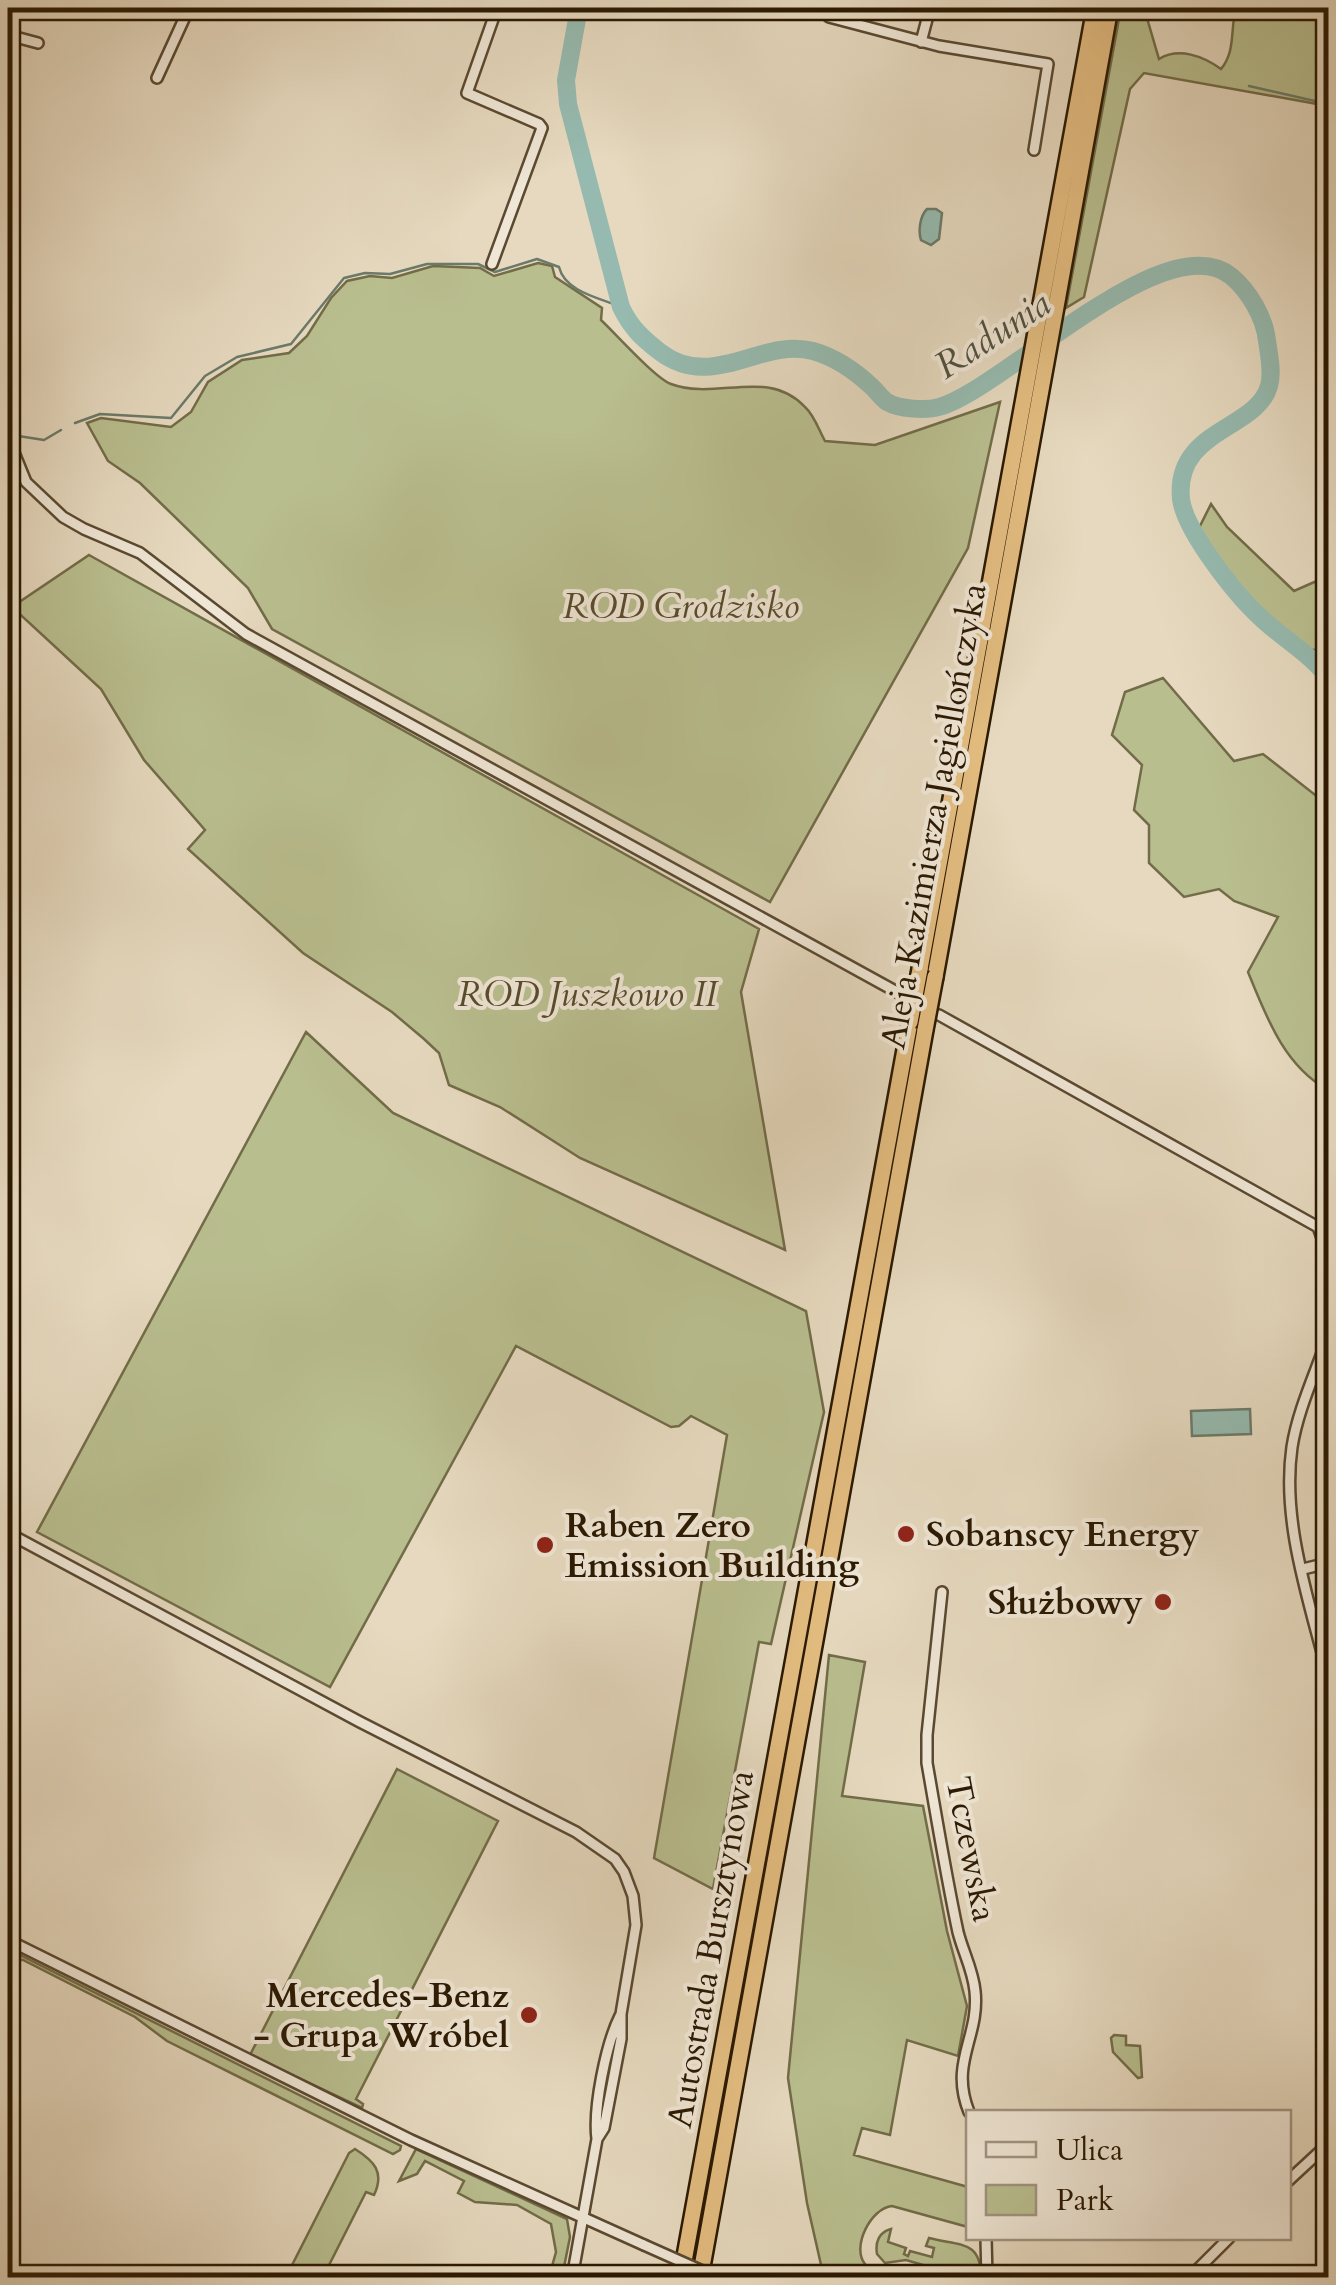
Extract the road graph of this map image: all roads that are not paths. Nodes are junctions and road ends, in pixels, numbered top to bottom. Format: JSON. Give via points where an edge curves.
{"nodes":[{"id":1,"x":188,"y":8,"type":"edge"},
{"id":2,"x":497,"y":8,"type":"edge"},
{"id":3,"x":797,"y":8,"type":"edge"},
{"id":4,"x":930,"y":8,"type":"edge"},
{"id":5,"x":1094,"y":8,"type":"edge"},
{"id":6,"x":1110,"y":8,"type":"edge"},
{"id":7,"x":822,"y":9,"type":"edge"},
{"id":8,"x":8,"y":34,"type":"edge"},
{"id":9,"x":922,"y":42,"type":"junction"},
{"id":10,"x":38,"y":44,"type":"dead end"},
{"id":11,"x":1094,"y":56,"type":"junction"},
{"id":12,"x":157,"y":78,"type":"dead end"},
{"id":13,"x":1034,"y":150,"type":"dead end"},
{"id":14,"x":492,"y":264,"type":"dead end"},
{"id":15,"x":1046,"y":312,"type":"junction"},
{"id":16,"x":8,"y":438,"type":"edge"},
{"id":17,"x":927,"y":973,"type":"junction"},
{"id":18,"x":906,"y":997,"type":"dead end"},
{"id":19,"x":939,"y":1015,"type":"dead end"},
{"id":20,"x":1328,"y":1255,"type":"edge"},
{"id":21,"x":1328,"y":1336,"type":"edge"},
{"id":22,"x":8,"y":1533,"type":"edge"},
{"id":23,"x":1328,"y":1563,"type":"edge"},
{"id":24,"x":1303,"y":1568,"type":"junction"},
{"id":25,"x":942,"y":1592,"type":"dead end"},
{"id":26,"x":808,"y":1634,"type":"junction"},
{"id":27,"x":1328,"y":1676,"type":"edge"},
{"id":28,"x":8,"y":1940,"type":"edge"},
{"id":29,"x":968,"y":2110,"type":"edge"},
{"id":30,"x":1328,"y":2144,"type":"edge"},
{"id":31,"x":1291,"y":2178,"type":"edge"},
{"id":32,"x":582,"y":2219,"type":"junction"},
{"id":33,"x":986,"y":2240,"type":"edge"},
{"id":34,"x":1228,"y":2240,"type":"edge"},
{"id":35,"x":572,"y":2278,"type":"edge"},
{"id":36,"x":681,"y":2278,"type":"edge"},
{"id":37,"x":700,"y":2278,"type":"edge"},
{"id":38,"x":718,"y":2278,"type":"edge"},
{"id":39,"x":986,"y":2278,"type":"edge"},
{"id":40,"x":1190,"y":2278,"type":"edge"}],
"edges":[{"from":1,"to":12,"type":"street"},
{"from":2,"to":14,"type":"street","via":[[467,93],[542,128]]},
{"from":3,"to":7,"type":"street"},
{"from":4,"to":9,"type":"street"},
{"from":5,"to":11,"type":"highway","name":"Aleja Kazimierza Jagiellończyka"},
{"from":6,"to":11,"type":"highway","name":"Aleja Kazimierza Jagiellończyka"},
{"from":7,"to":9,"type":"street","via":[[829,17]]},
{"from":8,"to":10,"type":"street"},
{"from":9,"to":13,"type":"street","via":[[1048,64]]},
{"from":11,"to":15,"type":"highway","name":"Aleja Kazimierza Jagiellończyka"},
{"from":15,"to":17,"type":"highway","name":"Aleja Kazimierza Jagiellończyka","via":[[1026,380]]},
{"from":15,"to":17,"type":"highway","name":"Aleja Kazimierza Jagiellończyka","via":[[1044,370]]},
{"from":16,"to":18,"type":"street","via":[[26,482],[63,517],[140,553],[246,634]]},
{"from":17,"to":26,"type":"highway","name":"Aleja Kazimierza Jagiellończyka","bridge":true},
{"from":19,"to":20,"type":"street","via":[[1318,1227]]},
{"from":21,"to":24,"type":"street","via":[[1292,1448],[1290,1496]]},
{"from":22,"to":32,"type":"street","via":[[576,1832],[624,1872],[635,1910],[632,1964],[608,2054]]},
{"from":23,"to":24,"type":"street"},
{"from":24,"to":27,"type":"street"},
{"from":25,"to":29,"type":"street","name":"Tczewska","via":[[927,1763],[960,1938],[974,1978],[976,2012],[961,2068]]},
{"from":26,"to":36,"type":"highway","name":"Autostrada Bursztynowa"},
{"from":26,"to":37,"type":"highway","name":"Autostrada Bursztynowa"},
{"from":28,"to":32,"type":"street"},
{"from":30,"to":31,"type":"street"},
{"from":32,"to":35,"type":"street"},
{"from":32,"to":38,"type":"street","bridge":true},
{"from":33,"to":39,"type":"street"},
{"from":34,"to":40,"type":"street"}]}
